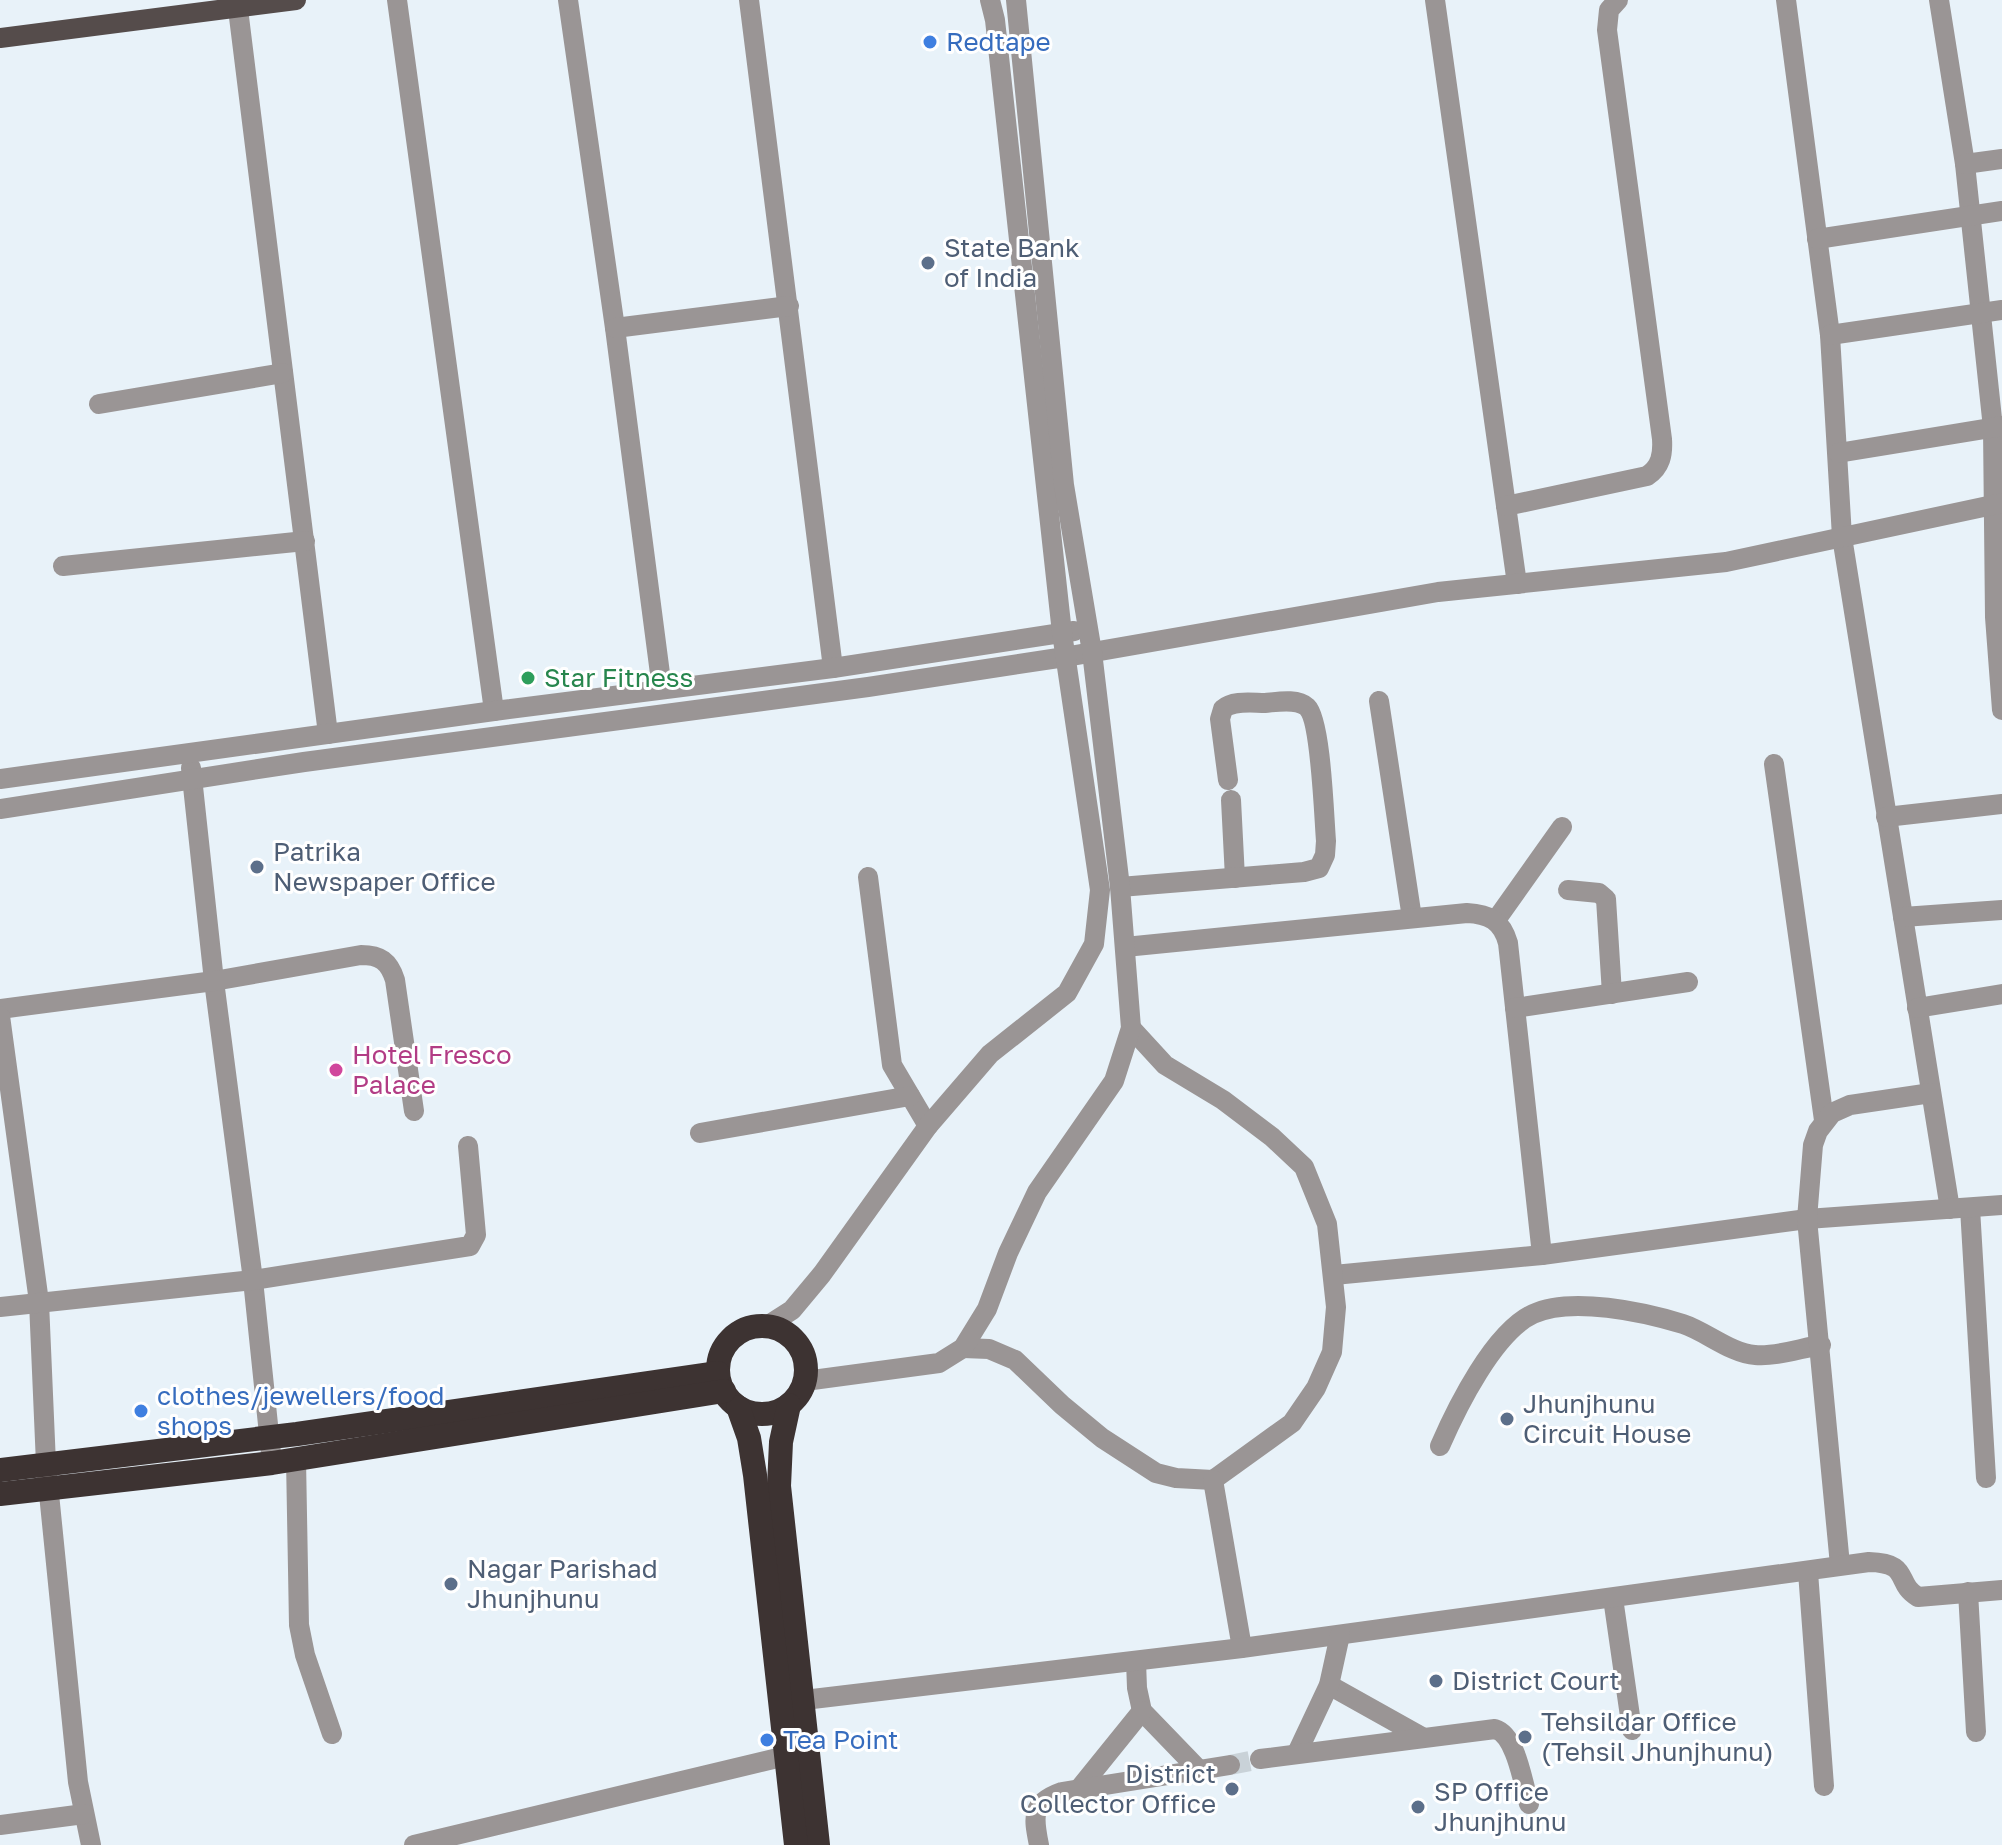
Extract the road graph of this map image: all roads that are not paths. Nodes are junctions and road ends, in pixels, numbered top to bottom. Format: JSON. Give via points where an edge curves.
{"nodes":[{"id":1,"x":296,"y":0,"type":"edge"},
{"id":2,"x":397,"y":0,"type":"edge"},
{"id":3,"x":568,"y":0,"type":"edge"},
{"id":4,"x":749,"y":0,"type":"edge"},
{"id":5,"x":990,"y":0,"type":"edge"},
{"id":6,"x":1016,"y":0,"type":"edge"},
{"id":7,"x":1435,"y":0,"type":"edge"},
{"id":8,"x":1618,"y":0,"type":"edge"},
{"id":9,"x":1786,"y":0,"type":"edge"},
{"id":10,"x":1939,"y":0,"type":"edge"},
{"id":11,"x":238,"y":9,"type":"junction"},
{"id":12,"x":0,"y":38,"type":"edge"},
{"id":13,"x":2002,"y":159,"type":"edge"},
{"id":14,"x":1965,"y":164,"type":"junction"},
{"id":15,"x":2002,"y":211,"type":"edge"},
{"id":16,"x":1969,"y":214,"type":"junction"},
{"id":17,"x":1817,"y":239,"type":"junction"},
{"id":18,"x":789,"y":306,"type":"junction"},
{"id":19,"x":2002,"y":310,"type":"edge"},
{"id":20,"x":1980,"y":313,"type":"junction"},
{"id":21,"x":615,"y":328,"type":"junction"},
{"id":22,"x":1830,"y":335,"type":"junction"},
{"id":23,"x":283,"y":373,"type":"junction"},
{"id":24,"x":99,"y":404,"type":"dead end"},
{"id":25,"x":1998,"y":427,"type":"edge"},
{"id":26,"x":1838,"y":453,"type":"junction"},
{"id":27,"x":1998,"y":503,"type":"edge"},
{"id":28,"x":1506,"y":506,"type":"junction"},
{"id":29,"x":1842,"y":537,"type":"junction"},
{"id":30,"x":305,"y":541,"type":"junction"},
{"id":31,"x":63,"y":566,"type":"dead end"},
{"id":32,"x":1517,"y":584,"type":"junction"},
{"id":33,"x":1088,"y":628,"type":"junction"},
{"id":34,"x":1062,"y":633,"type":"junction"},
{"id":35,"x":1092,"y":652,"type":"junction"},
{"id":36,"x":1065,"y":657,"type":"junction"},
{"id":37,"x":833,"y":668,"type":"junction"},
{"id":38,"x":662,"y":689,"type":"junction"},
{"id":39,"x":1379,"y":701,"type":"dead end"},
{"id":40,"x":2002,"y":710,"type":"edge"},
{"id":41,"x":494,"y":711,"type":"junction"},
{"id":42,"x":328,"y":734,"type":"junction"},
{"id":43,"x":189,"y":754,"type":"junction"},
{"id":44,"x":1774,"y":764,"type":"dead end"},
{"id":45,"x":0,"y":779,"type":"edge"},
{"id":46,"x":193,"y":780,"type":"junction"},
{"id":47,"x":2002,"y":804,"type":"edge"},
{"id":48,"x":0,"y":809,"type":"edge"},
{"id":49,"x":1886,"y":817,"type":"junction"},
{"id":50,"x":1562,"y":827,"type":"dead end"},
{"id":51,"x":868,"y":877,"type":"dead end"},
{"id":52,"x":1235,"y":878,"type":"junction"},
{"id":53,"x":1120,"y":887,"type":"junction"},
{"id":54,"x":1568,"y":890,"type":"dead end"},
{"id":55,"x":2002,"y":910,"type":"edge"},
{"id":56,"x":1903,"y":917,"type":"junction"},
{"id":57,"x":1412,"y":918,"type":"junction"},
{"id":58,"x":1496,"y":920,"type":"junction"},
{"id":59,"x":1125,"y":947,"type":"junction"},
{"id":60,"x":214,"y":981,"type":"junction"},
{"id":61,"x":1688,"y":982,"type":"dead end"},
{"id":62,"x":1612,"y":994,"type":"junction"},
{"id":63,"x":2002,"y":994,"type":"edge"},
{"id":64,"x":1515,"y":1008,"type":"junction"},
{"id":65,"x":1917,"y":1008,"type":"junction"},
{"id":66,"x":0,"y":1009,"type":"edge"},
{"id":67,"x":0,"y":1016,"type":"edge"},
{"id":68,"x":1131,"y":1028,"type":"junction"},
{"id":69,"x":1931,"y":1093,"type":"junction"},
{"id":70,"x":910,"y":1096,"type":"junction"},
{"id":71,"x":414,"y":1111,"type":"dead end"},
{"id":72,"x":1824,"y":1120,"type":"junction"},
{"id":73,"x":928,"y":1126,"type":"junction"},
{"id":74,"x":700,"y":1133,"type":"dead end"},
{"id":75,"x":468,"y":1146,"type":"dead end"},
{"id":76,"x":2002,"y":1205,"type":"edge"},
{"id":77,"x":1960,"y":1208,"type":"junction"},
{"id":78,"x":1807,"y":1219,"type":"junction"},
{"id":79,"x":1542,"y":1255,"type":"junction"},
{"id":80,"x":1334,"y":1275,"type":"junction"},
{"id":81,"x":253,"y":1280,"type":"junction"},
{"id":82,"x":39,"y":1302,"type":"junction"},
{"id":83,"x":0,"y":1307,"type":"edge"},
{"id":84,"x":767,"y":1326,"type":"junction"},
{"id":85,"x":1821,"y":1345,"type":"junction"},
{"id":86,"x":963,"y":1348,"type":"junction"},
{"id":87,"x":805,"y":1381,"type":"junction"},
{"id":88,"x":727,"y":1390,"type":"junction"},
{"id":89,"x":789,"y":1405,"type":"junction"},
{"id":90,"x":268,"y":1437,"type":"junction"},
{"id":91,"x":1440,"y":1446,"type":"dead end"},
{"id":92,"x":284,"y":1461,"type":"junction"},
{"id":93,"x":0,"y":1470,"type":"edge"},
{"id":94,"x":48,"y":1476,"type":"junction"},
{"id":95,"x":1986,"y":1478,"type":"dead end"},
{"id":96,"x":1213,"y":1480,"type":"junction"},
{"id":97,"x":0,"y":1494,"type":"edge"},
{"id":98,"x":1840,"y":1565,"type":"junction"},
{"id":99,"x":1808,"y":1572,"type":"junction"},
{"id":100,"x":2002,"y":1590,"type":"edge"},
{"id":101,"x":1968,"y":1592,"type":"junction"},
{"id":102,"x":1613,"y":1598,"type":"junction"},
{"id":103,"x":1340,"y":1635,"type":"junction"},
{"id":104,"x":1242,"y":1648,"type":"junction"},
{"id":105,"x":1136,"y":1661,"type":"junction"},
{"id":106,"x":1329,"y":1685,"type":"junction"},
{"id":107,"x":804,"y":1700,"type":"junction"},
{"id":108,"x":1142,"y":1711,"type":"junction"},
{"id":109,"x":1632,"y":1730,"type":"dead end"},
{"id":110,"x":1976,"y":1732,"type":"dead end"},
{"id":111,"x":332,"y":1734,"type":"dead end"},
{"id":112,"x":1422,"y":1737,"type":"junction"},
{"id":113,"x":1297,"y":1753,"type":"junction"},
{"id":114,"x":786,"y":1756,"type":"junction"},
{"id":115,"x":1260,"y":1759,"type":"tunnel mouth"},
{"id":116,"x":1230,"y":1765,"type":"tunnel mouth"},
{"id":117,"x":1198,"y":1769,"type":"junction"},
{"id":118,"x":1824,"y":1786,"type":"dead end"},
{"id":119,"x":1079,"y":1789,"type":"junction"},
{"id":120,"x":1529,"y":1804,"type":"dead end"},
{"id":121,"x":84,"y":1814,"type":"junction"},
{"id":122,"x":0,"y":1825,"type":"edge"},
{"id":123,"x":91,"y":1845,"type":"edge"},
{"id":124,"x":414,"y":1845,"type":"edge"},
{"id":125,"x":796,"y":1845,"type":"edge"},
{"id":126,"x":818,"y":1845,"type":"edge"},
{"id":127,"x":1039,"y":1845,"type":"edge"}],
"edges":[{"from":1,"to":11,"type":"main road"},
{"from":2,"to":41,"type":"street"},
{"from":3,"to":21,"type":"street"},
{"from":4,"to":18,"type":"street"},
{"from":5,"to":34,"type":"street"},
{"from":6,"to":33,"type":"street","via":[[1064,485]]},
{"from":7,"to":28,"type":"street"},
{"from":8,"to":28,"type":"street","via":[[1609,10],[1607,30],[1661,458],[1647,476]]},
{"from":9,"to":17,"type":"street"},
{"from":10,"to":14,"type":"street"},
{"from":11,"to":12,"type":"main road"},
{"from":11,"to":23,"type":"street"},
{"from":13,"to":14,"type":"street"},
{"from":14,"to":16,"type":"street"},
{"from":15,"to":16,"type":"street"},
{"from":16,"to":17,"type":"street"},
{"from":16,"to":20,"type":"street"},
{"from":17,"to":22,"type":"street"},
{"from":18,"to":21,"type":"street"},
{"from":18,"to":37,"type":"street"},
{"from":19,"to":20,"type":"street"},
{"from":20,"to":22,"type":"street"},
{"from":20,"to":25,"type":"street"},
{"from":21,"to":38,"type":"street"},
{"from":22,"to":26,"type":"street"},
{"from":23,"to":24,"type":"street"},
{"from":23,"to":30,"type":"street"},
{"from":25,"to":26,"type":"street"},
{"from":25,"to":27,"type":"street"},
{"from":26,"to":29,"type":"street"},
{"from":27,"to":29,"type":"street"},
{"from":27,"to":40,"type":"street","via":[[1995,617]]},
{"from":28,"to":32,"type":"street"},
{"from":29,"to":32,"type":"street","via":[[1726,562]]},
{"from":29,"to":49,"type":"street"},
{"from":30,"to":31,"type":"street"},
{"from":30,"to":42,"type":"street"},
{"from":32,"to":35,"type":"street","via":[[1438,592]]},
{"from":33,"to":34,"type":"street"},
{"from":33,"to":35,"type":"street"},
{"from":34,"to":36,"type":"street"},
{"from":34,"to":37,"type":"street"},
{"from":35,"to":36,"type":"street"},
{"from":35,"to":53,"type":"street"},
{"from":36,"to":46,"type":"street"},
{"from":36,"to":73,"type":"street","via":[[1100,890],[1094,944],[1067,993],[990,1054]]},
{"from":37,"to":38,"type":"street"},
{"from":38,"to":41,"type":"street"},
{"from":39,"to":57,"type":"street"},
{"from":41,"to":42,"type":"street"},
{"from":42,"to":43,"type":"street"},
{"from":43,"to":45,"type":"street"},
{"from":43,"to":46,"type":"street"},
{"from":44,"to":72,"type":"street"},
{"from":46,"to":48,"type":"street"},
{"from":46,"to":60,"type":"street"},
{"from":47,"to":49,"type":"street"},
{"from":49,"to":56,"type":"street"},
{"from":50,"to":58,"type":"street"},
{"from":51,"to":70,"type":"street","via":[[888,1048]]},
{"from":52,"to":52,"type":"street","via":[[1223,709],[1234,704],[1304,705],[1313,717],[1319,751],[1323,862],[1304,872]]},
{"from":52,"to":53,"type":"street"},
{"from":53,"to":59,"type":"street"},
{"from":54,"to":62,"type":"street","via":[[1599,893],[1606,899]]},
{"from":55,"to":56,"type":"street"},
{"from":56,"to":65,"type":"street"},
{"from":57,"to":58,"type":"street","via":[[1480,913]]},
{"from":57,"to":59,"type":"street"},
{"from":58,"to":64,"type":"street","via":[[1508,943]]},
{"from":59,"to":68,"type":"street"},
{"from":60,"to":66,"type":"street"},
{"from":60,"to":71,"type":"street","via":[[361,955],[383,959],[395,980]]},
{"from":60,"to":81,"type":"street"},
{"from":61,"to":62,"type":"street"},
{"from":62,"to":64,"type":"street"},
{"from":63,"to":65,"type":"street"},
{"from":64,"to":79,"type":"street"},
{"from":65,"to":69,"type":"street"},
{"from":67,"to":82,"type":"street"},
{"from":68,"to":80,"type":"street","via":[[1165,1065],[1223,1100],[1304,1167],[1327,1224]]},
{"from":68,"to":86,"type":"street","via":[[1114,1081],[1037,1192],[987,1309]]},
{"from":69,"to":72,"type":"street","via":[[1850,1105]]},
{"from":69,"to":77,"type":"street"},
{"from":70,"to":73,"type":"street"},
{"from":70,"to":74,"type":"street"},
{"from":72,"to":78,"type":"street","via":[[1813,1145]]},
{"from":73,"to":84,"type":"street","via":[[822,1274],[792,1310]]},
{"from":75,"to":81,"type":"street","via":[[476,1235],[470,1246]]},
{"from":76,"to":77,"type":"street"},
{"from":77,"to":78,"type":"street"},
{"from":77,"to":95,"type":"street"},
{"from":78,"to":79,"type":"street"},
{"from":78,"to":85,"type":"street"},
{"from":79,"to":80,"type":"street"},
{"from":80,"to":96,"type":"street","via":[[1332,1352],[1316,1388],[1292,1423]]},
{"from":81,"to":82,"type":"street"},
{"from":81,"to":90,"type":"street"},
{"from":82,"to":83,"type":"street"},
{"from":82,"to":94,"type":"street"},
{"from":84,"to":87,"type":"highway","via":[[797,1342],[806,1360]]},
{"from":84,"to":88,"type":"highway","via":[[729,1340],[719,1361]]},
{"from":85,"to":91,"type":"street","via":[[1756,1356],[1686,1325],[1615,1308],[1535,1313],[1499,1342]]},
{"from":85,"to":98,"type":"street"},
{"from":86,"to":87,"type":"street","via":[[939,1363]]},
{"from":86,"to":96,"type":"street","via":[[989,1349],[1015,1360],[1082,1422],[1156,1473]]},
{"from":87,"to":89,"type":"highway"},
{"from":88,"to":89,"type":"highway","via":[[765,1414]]},
{"from":88,"to":90,"type":"highway"},
{"from":88,"to":92,"type":"highway"},
{"from":88,"to":114,"type":"highway","via":[[749,1438],[755,1475]]},
{"from":89,"to":107,"type":"highway","via":[[779,1486]]},
{"from":90,"to":92,"type":"street"},
{"from":90,"to":94,"type":"highway"},
{"from":92,"to":94,"type":"highway"},
{"from":92,"to":111,"type":"street","via":[[299,1625]]},
{"from":93,"to":94,"type":"highway"},
{"from":94,"to":97,"type":"highway"},
{"from":94,"to":121,"type":"street"},
{"from":96,"to":104,"type":"street"},
{"from":98,"to":99,"type":"street"},
{"from":98,"to":101,"type":"street","via":[[1891,1564],[1918,1597]]},
{"from":99,"to":102,"type":"street"},
{"from":99,"to":118,"type":"street"},
{"from":100,"to":101,"type":"street"},
{"from":101,"to":110,"type":"street"},
{"from":102,"to":103,"type":"street"},
{"from":102,"to":109,"type":"street"},
{"from":103,"to":104,"type":"street"},
{"from":103,"to":106,"type":"street"},
{"from":104,"to":105,"type":"street"},
{"from":105,"to":107,"type":"street"},
{"from":105,"to":108,"type":"street"},
{"from":106,"to":112,"type":"street"},
{"from":106,"to":113,"type":"street"},
{"from":107,"to":126,"type":"highway"},
{"from":108,"to":117,"type":"street"},
{"from":108,"to":119,"type":"street"},
{"from":112,"to":113,"type":"street"},
{"from":112,"to":120,"type":"street","via":[[1495,1729],[1505,1733]]},
{"from":113,"to":115,"type":"street"},
{"from":114,"to":124,"type":"street"},
{"from":114,"to":125,"type":"highway"},
{"from":116,"to":117,"type":"street"},
{"from":117,"to":119,"type":"street"},
{"from":119,"to":127,"type":"street","via":[[1051,1796],[1037,1808]]},
{"from":121,"to":122,"type":"street"},
{"from":121,"to":123,"type":"street"}]}
